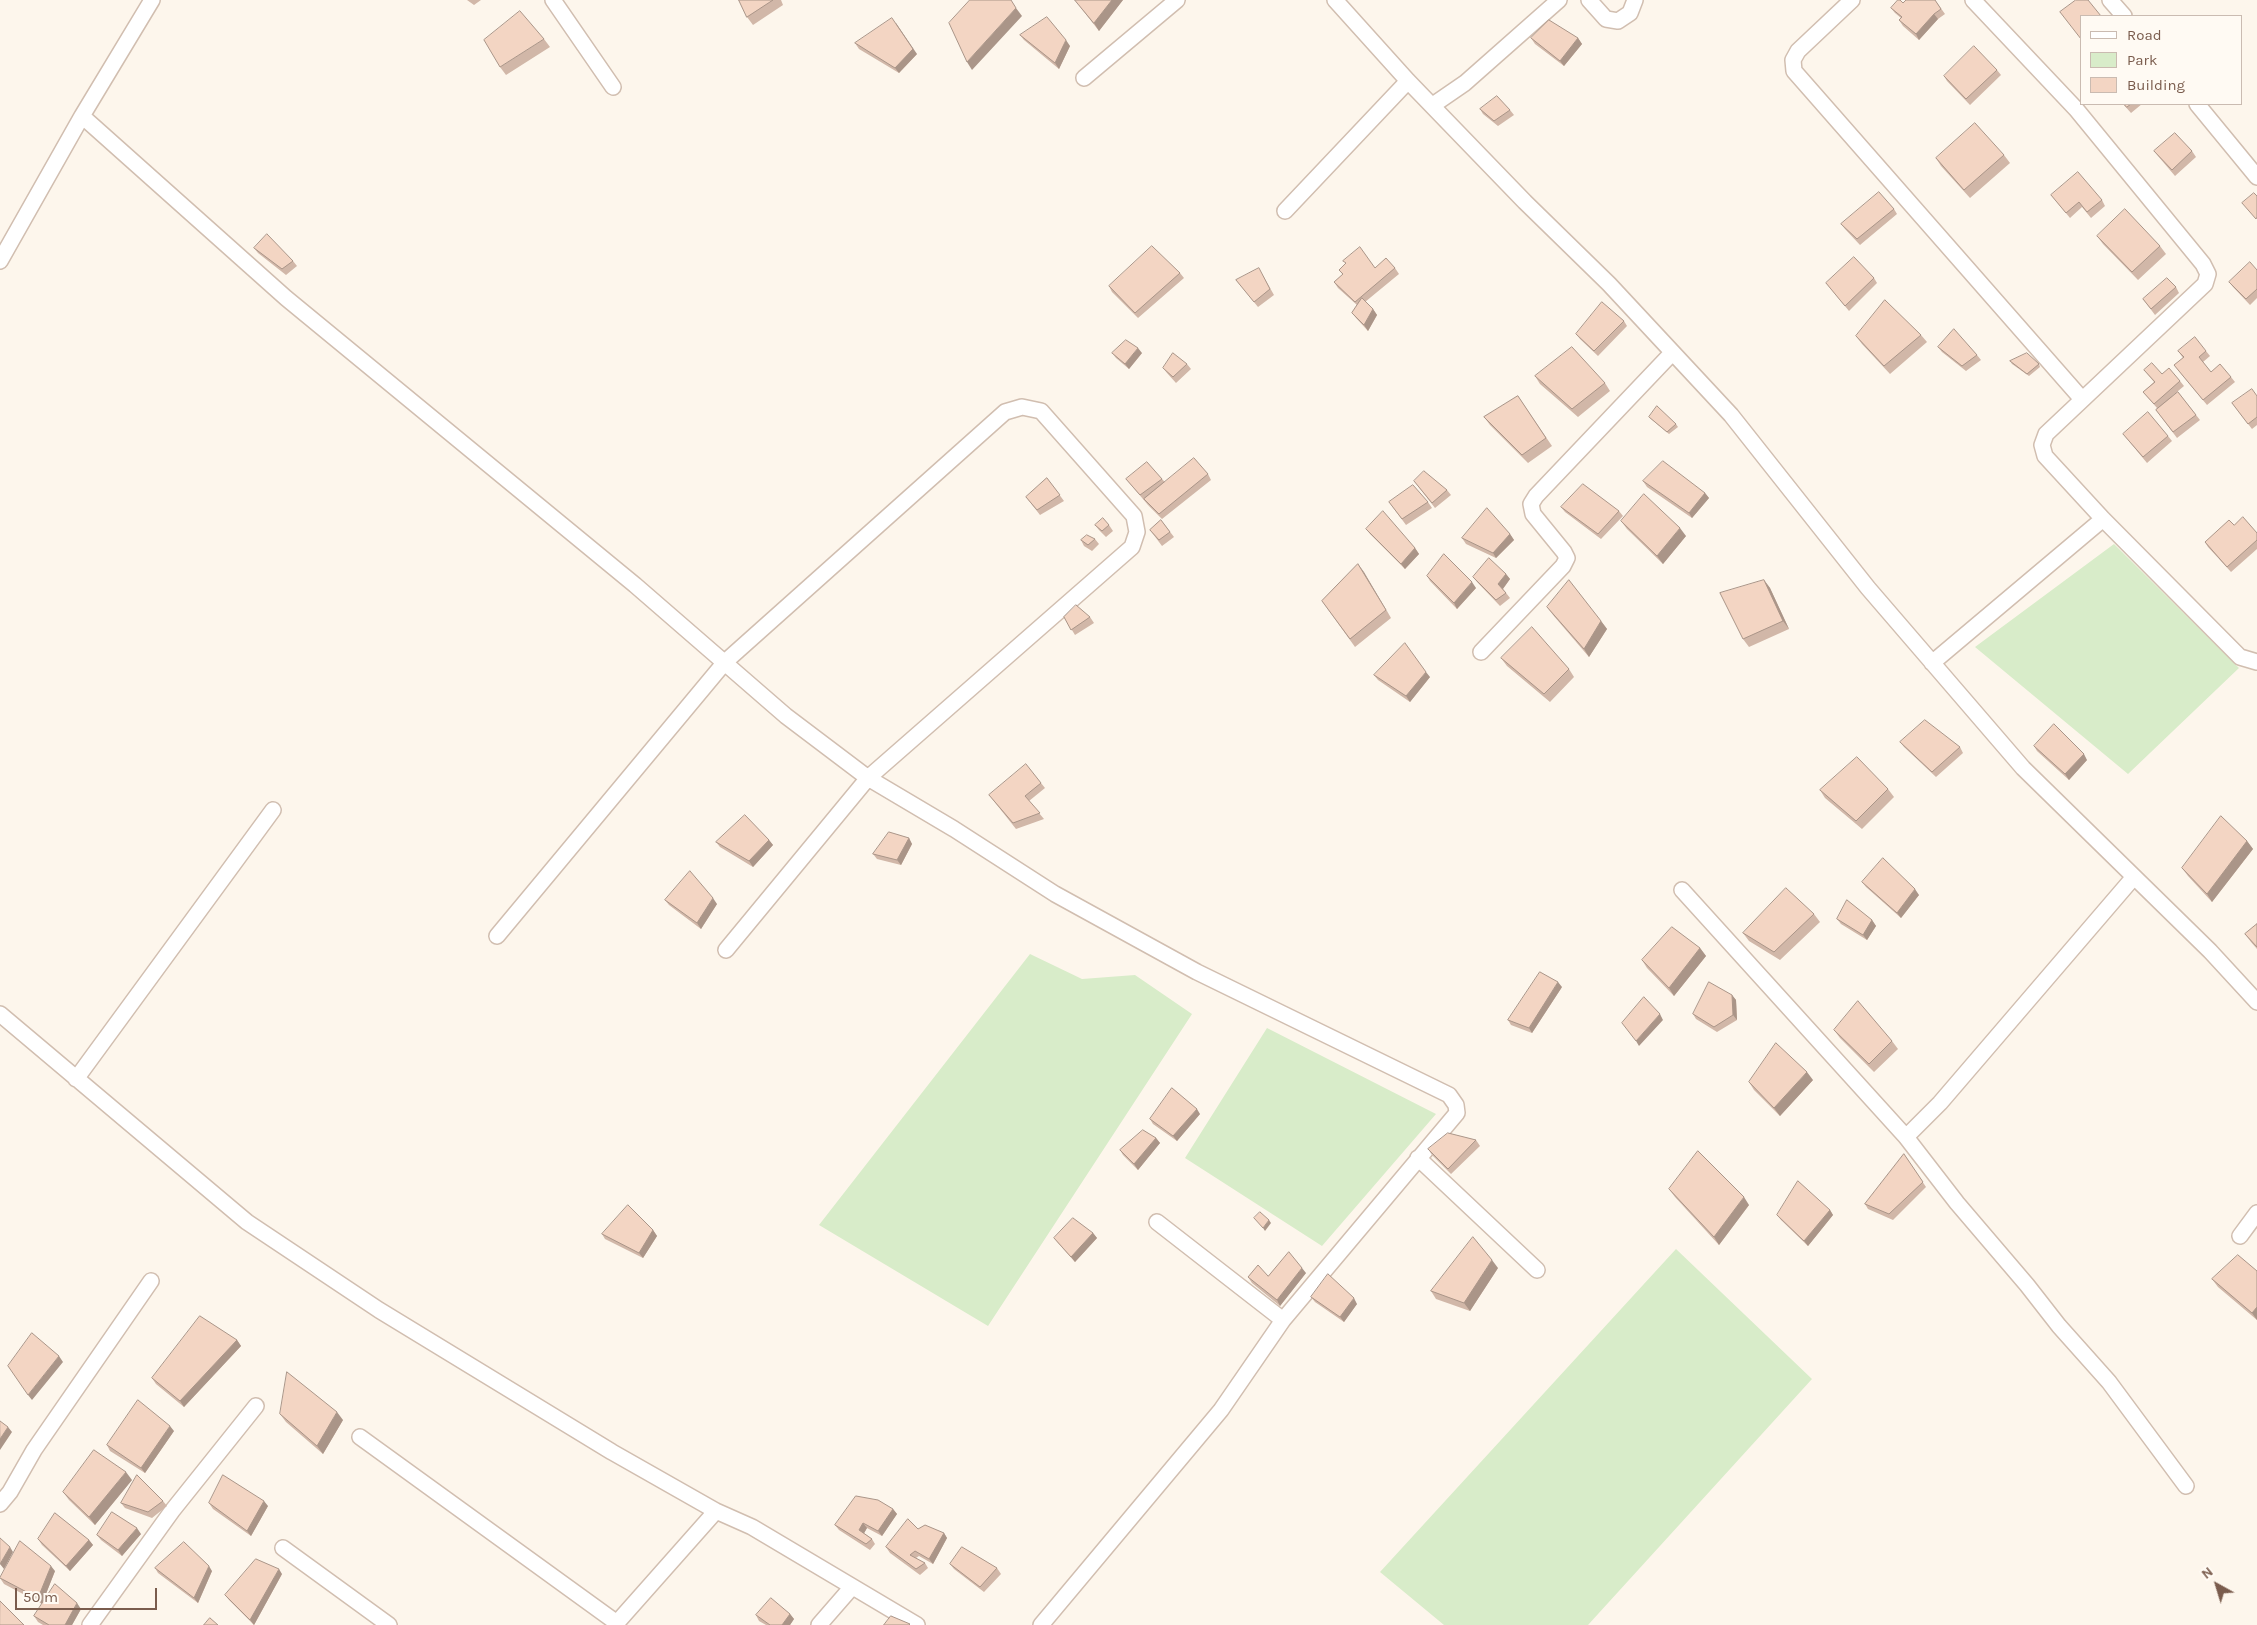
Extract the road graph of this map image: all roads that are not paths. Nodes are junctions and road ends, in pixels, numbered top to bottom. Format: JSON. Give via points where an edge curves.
{"nodes":[{"id":1,"x":152,"y":0,"type":"edge"},
{"id":2,"x":553,"y":0,"type":"edge"},
{"id":3,"x":1176,"y":0,"type":"edge"},
{"id":4,"x":1335,"y":0,"type":"edge"},
{"id":5,"x":1559,"y":0,"type":"edge"},
{"id":6,"x":1589,"y":0,"type":"edge"},
{"id":7,"x":1635,"y":0,"type":"edge"},
{"id":8,"x":1852,"y":0,"type":"edge"},
{"id":9,"x":1973,"y":0,"type":"edge"},
{"id":10,"x":2110,"y":0,"type":"edge"},
{"id":11,"x":2123,"y":15,"type":"edge"},
{"id":12,"x":1084,"y":78,"type":"dead end"},
{"id":13,"x":1408,"y":81,"type":"junction"},
{"id":14,"x":613,"y":87,"type":"dead end"},
{"id":15,"x":1433,"y":105,"type":"junction"},
{"id":16,"x":2197,"y":105,"type":"edge"},
{"id":17,"x":82,"y":116,"type":"junction"},
{"id":18,"x":2257,"y":177,"type":"edge"},
{"id":19,"x":1285,"y":211,"type":"dead end"},
{"id":20,"x":0,"y":261,"type":"edge"},
{"id":21,"x":1672,"y":353,"type":"junction"},
{"id":22,"x":2081,"y":398,"type":"junction"},
{"id":23,"x":2104,"y":519,"type":"junction"},
{"id":24,"x":1481,"y":652,"type":"dead end"},
{"id":25,"x":724,"y":662,"type":"junction"},
{"id":26,"x":1932,"y":662,"type":"junction"},
{"id":27,"x":2257,"y":662,"type":"edge"},
{"id":28,"x":868,"y":778,"type":"junction"},
{"id":29,"x":273,"y":810,"type":"dead end"},
{"id":30,"x":2134,"y":878,"type":"junction"},
{"id":31,"x":1682,"y":890,"type":"dead end"},
{"id":32,"x":497,"y":936,"type":"dead end"},
{"id":33,"x":726,"y":950,"type":"dead end"},
{"id":34,"x":2257,"y":1002,"type":"edge"},
{"id":35,"x":0,"y":1014,"type":"edge"},
{"id":36,"x":76,"y":1079,"type":"junction"},
{"id":37,"x":1906,"y":1137,"type":"junction"},
{"id":38,"x":1418,"y":1158,"type":"junction"},
{"id":39,"x":2257,"y":1213,"type":"edge"},
{"id":40,"x":1157,"y":1222,"type":"dead end"},
{"id":41,"x":2240,"y":1236,"type":"dead end"},
{"id":42,"x":1537,"y":1270,"type":"dead end"},
{"id":43,"x":151,"y":1281,"type":"dead end"},
{"id":44,"x":1283,"y":1320,"type":"junction"},
{"id":45,"x":256,"y":1406,"type":"dead end"},
{"id":46,"x":360,"y":1437,"type":"dead end"},
{"id":47,"x":2186,"y":1486,"type":"dead end"},
{"id":48,"x":0,"y":1504,"type":"edge"},
{"id":49,"x":716,"y":1511,"type":"junction"},
{"id":50,"x":283,"y":1548,"type":"dead end"},
{"id":51,"x":852,"y":1587,"type":"junction"},
{"id":52,"x":616,"y":1624,"type":"edge"},
{"id":53,"x":90,"y":1625,"type":"edge"},
{"id":54,"x":389,"y":1625,"type":"edge"},
{"id":55,"x":819,"y":1625,"type":"edge"},
{"id":56,"x":917,"y":1625,"type":"edge"},
{"id":57,"x":1041,"y":1625,"type":"edge"}],
"edges":[{"from":1,"to":17,"type":"street"},
{"from":2,"to":14,"type":"street"},
{"from":3,"to":12,"type":"street"},
{"from":4,"to":13,"type":"street"},
{"from":5,"to":15,"type":"street","via":[[1465,83]]},
{"from":6,"to":7,"type":"street","via":[[1606,19],[1618,21],[1630,13]]},
{"from":8,"to":22,"type":"street","via":[[1798,51],[1793,60],[1794,71]]},
{"from":9,"to":22,"type":"street","via":[[2076,110],[2208,274],[2205,284]]},
{"from":10,"to":11,"type":"street"},
{"from":13,"to":15,"type":"street"},
{"from":13,"to":19,"type":"street"},
{"from":15,"to":21,"type":"street","via":[[1609,284]]},
{"from":16,"to":18,"type":"street"},
{"from":17,"to":20,"type":"street"},
{"from":17,"to":25,"type":"street","via":[[286,298]]},
{"from":21,"to":24,"type":"street","via":[[1536,496],[1531,504],[1533,514],[1567,558]]},
{"from":21,"to":26,"type":"street","via":[[1731,415],[1868,588]]},
{"from":22,"to":23,"type":"street","via":[[2046,434],[2042,445],[2045,456]]},
{"from":23,"to":26,"type":"street"},
{"from":23,"to":27,"type":"street","via":[[2240,657]]},
{"from":25,"to":28,"type":"street","via":[[786,716]]},
{"from":25,"to":28,"type":"street","via":[[1005,412],[1022,408],[1040,411],[1134,516],[1137,532],[1132,547]]},
{"from":25,"to":32,"type":"street"},
{"from":26,"to":30,"type":"street","via":[[2023,768]]},
{"from":28,"to":33,"type":"street"},
{"from":28,"to":38,"type":"street","via":[[1055,894],[1197,972],[1449,1095],[1456,1104],[1457,1113]]},
{"from":29,"to":36,"type":"street"},
{"from":30,"to":34,"type":"street","via":[[2210,951]]},
{"from":30,"to":37,"type":"street","via":[[1940,1103]]},
{"from":31,"to":37,"type":"street"},
{"from":35,"to":36,"type":"street"},
{"from":36,"to":49,"type":"street","via":[[247,1222],[444,1351]]},
{"from":37,"to":47,"type":"street","via":[[1957,1203],[2109,1382]]},
{"from":38,"to":42,"type":"street"},
{"from":38,"to":44,"type":"street"},
{"from":39,"to":41,"type":"street"},
{"from":40,"to":44,"type":"street"},
{"from":43,"to":48,"type":"street"},
{"from":44,"to":57,"type":"street","via":[[1220,1410]]},
{"from":45,"to":53,"type":"street","via":[[172,1511]]},
{"from":46,"to":52,"type":"street"},
{"from":49,"to":51,"type":"street","via":[[752,1527]]},
{"from":49,"to":52,"type":"street"},
{"from":50,"to":54,"type":"street"},
{"from":51,"to":55,"type":"street"},
{"from":51,"to":56,"type":"street"}]}
